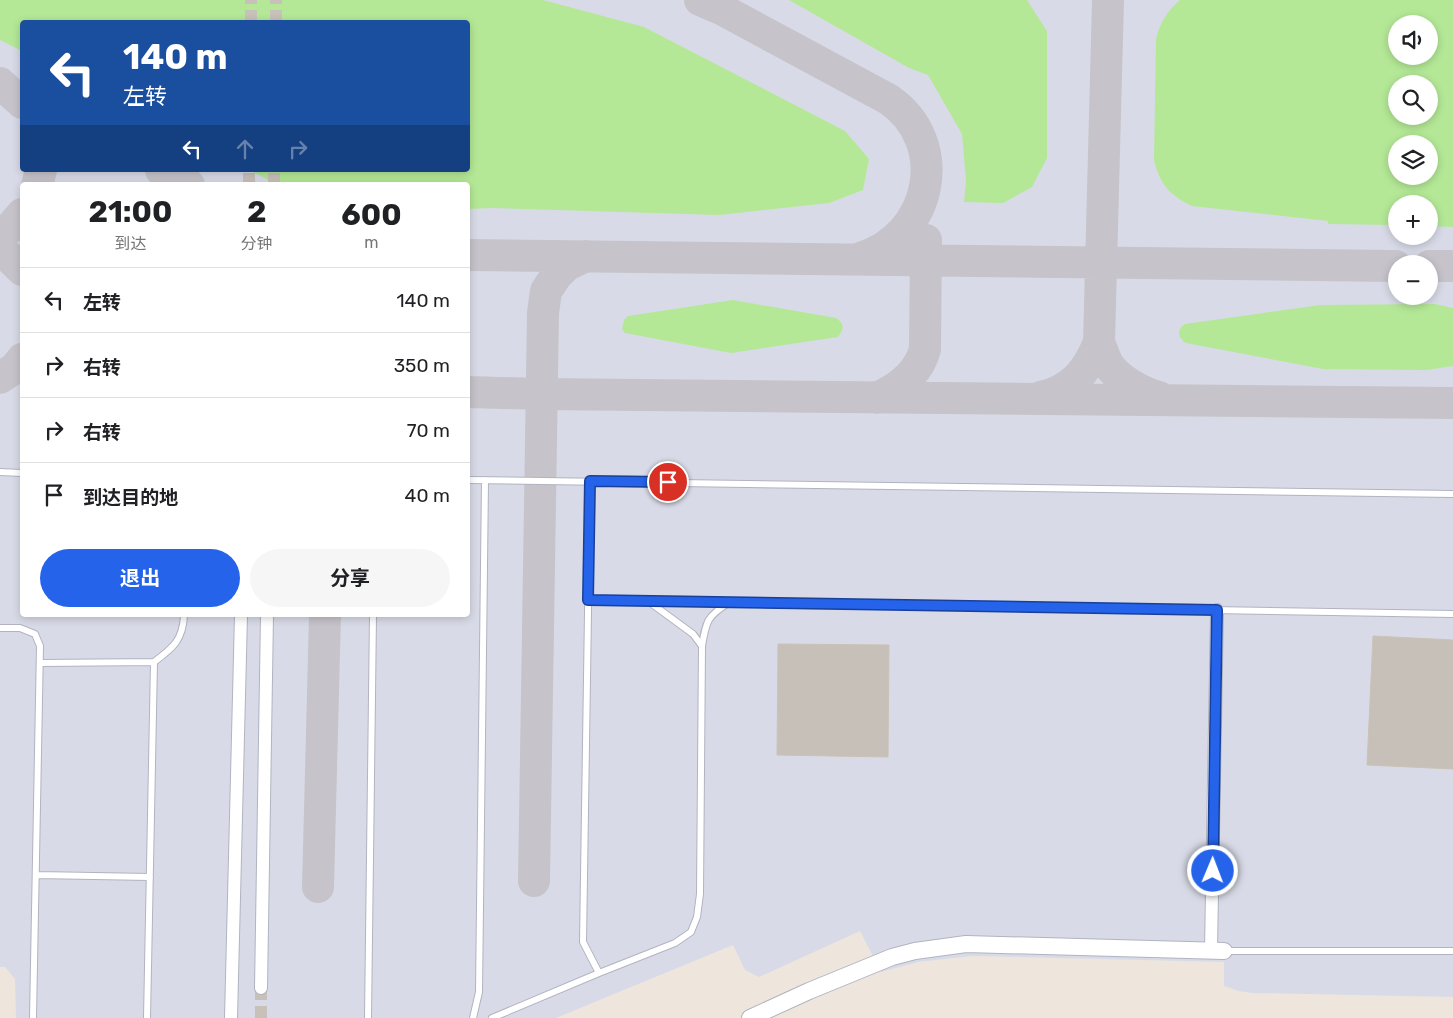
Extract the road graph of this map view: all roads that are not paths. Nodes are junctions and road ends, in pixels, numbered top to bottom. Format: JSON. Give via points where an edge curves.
{"nodes":[{"id":1,"x":0,"y":472,"type":"edge"},
{"id":2,"x":20,"y":473,"type":"edge"},
{"id":3,"x":470,"y":480,"type":"edge"},
{"id":4,"x":485,"y":480,"type":"junction"},
{"id":5,"x":590,"y":481,"type":"junction"},
{"id":6,"x":1453,"y":494,"type":"edge"},
{"id":7,"x":588,"y":600,"type":"junction"},
{"id":8,"x":648,"y":601,"type":"junction"},
{"id":9,"x":730,"y":602,"type":"junction"},
{"id":10,"x":1217,"y":610,"type":"junction"},
{"id":11,"x":1453,"y":614,"type":"edge"},
{"id":12,"x":184,"y":617,"type":"edge"},
{"id":13,"x":241,"y":617,"type":"edge"},
{"id":14,"x":267,"y":617,"type":"edge"},
{"id":15,"x":373,"y":617,"type":"edge"},
{"id":16,"x":0,"y":628,"type":"edge"},
{"id":17,"x":702,"y":646,"type":"junction"},
{"id":18,"x":154,"y":662,"type":"junction"},
{"id":19,"x":41,"y":663,"type":"junction"},
{"id":20,"x":37,"y":874,"type":"junction"},
{"id":21,"x":150,"y":877,"type":"junction"},
{"id":22,"x":1217,"y":950,"type":"junction"},
{"id":23,"x":1453,"y":951,"type":"edge"},
{"id":24,"x":599,"y":972,"type":"junction"},
{"id":25,"x":262,"y":988,"type":"tunnel mouth"},
{"id":26,"x":34,"y":1018,"type":"edge"},
{"id":27,"x":147,"y":1018,"type":"edge"},
{"id":28,"x":231,"y":1018,"type":"edge"},
{"id":29,"x":368,"y":1018,"type":"edge"},
{"id":30,"x":473,"y":1018,"type":"edge"},
{"id":31,"x":492,"y":1018,"type":"edge"},
{"id":32,"x":750,"y":1018,"type":"edge"}],
"edges":[{"from":1,"to":2,"type":"lane"},
{"from":3,"to":4,"type":"lane"},
{"from":4,"to":5,"type":"lane"},
{"from":4,"to":30,"type":"lane","via":[[478,992]]},
{"from":5,"to":6,"type":"lane"},
{"from":5,"to":7,"type":"lane"},
{"from":7,"to":8,"type":"lane"},
{"from":7,"to":24,"type":"lane","via":[[583,942]]},
{"from":8,"to":9,"type":"lane"},
{"from":8,"to":17,"type":"lane","via":[[693,634]]},
{"from":9,"to":10,"type":"lane"},
{"from":9,"to":17,"type":"lane","via":[[716,610],[706,623]]},
{"from":10,"to":11,"type":"lane"},
{"from":10,"to":22,"type":"street"},
{"from":12,"to":18,"type":"lane","via":[[183,630],[172,649]]},
{"from":13,"to":28,"type":"street"},
{"from":14,"to":25,"type":"street"},
{"from":15,"to":29,"type":"lane"},
{"from":16,"to":19,"type":"lane","via":[[20,628],[35,634]]},
{"from":17,"to":24,"type":"lane","via":[[700,894],[697,917],[691,932],[675,943]]},
{"from":18,"to":19,"type":"lane"},
{"from":18,"to":21,"type":"lane"},
{"from":19,"to":20,"type":"lane"},
{"from":20,"to":21,"type":"lane"},
{"from":20,"to":26,"type":"lane"},
{"from":21,"to":27,"type":"lane"},
{"from":22,"to":23,"type":"lane"},
{"from":22,"to":32,"type":"street","via":[[943,946],[870,965]]},
{"from":24,"to":31,"type":"lane"}]}
